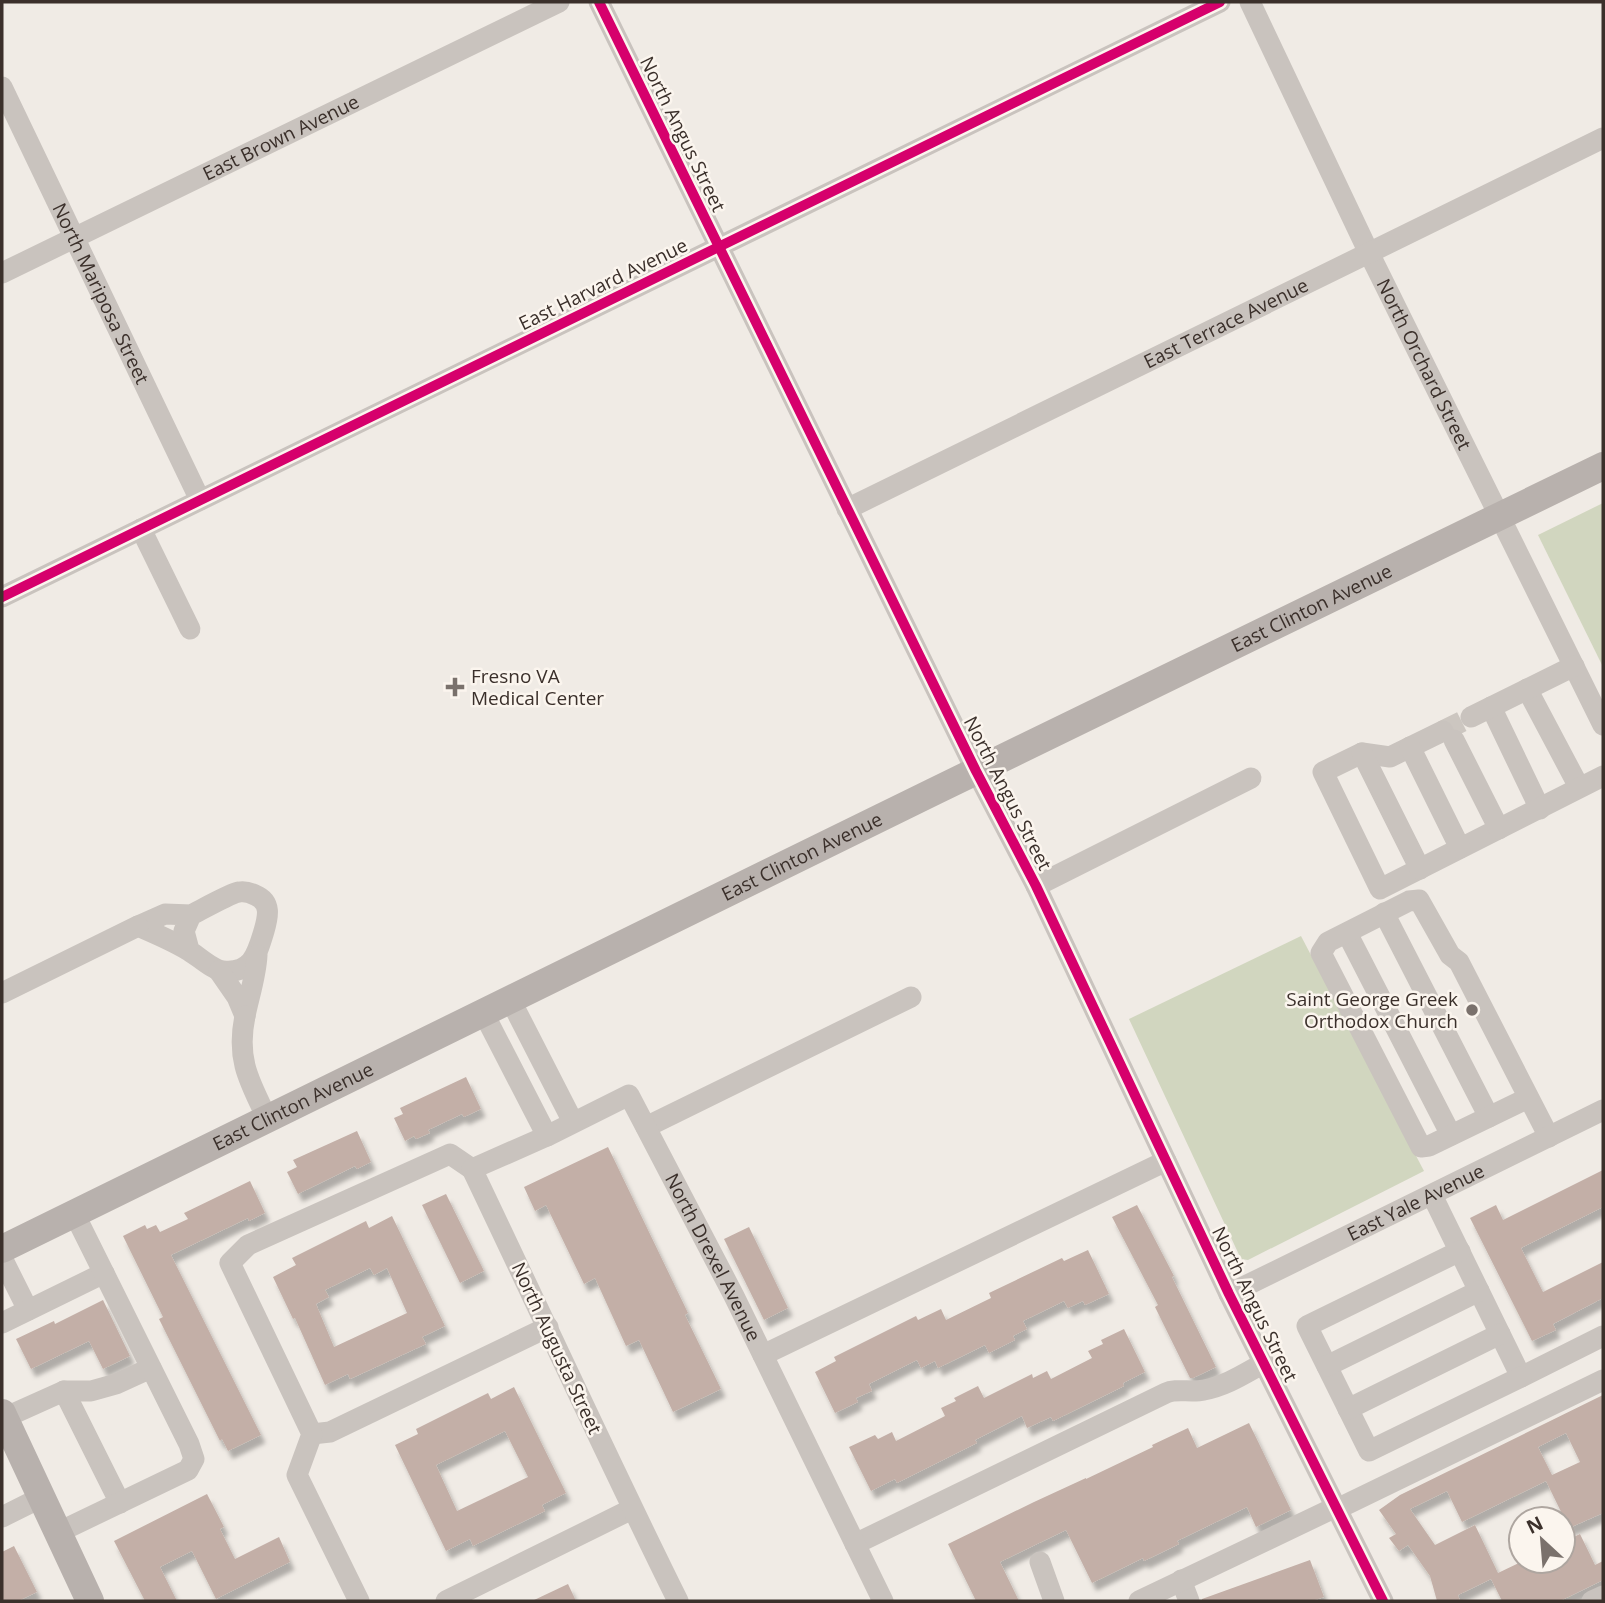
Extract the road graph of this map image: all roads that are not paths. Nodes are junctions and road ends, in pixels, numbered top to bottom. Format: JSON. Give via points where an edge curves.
{"nodes":[{"id":1,"x":559,"y":2,"type":"edge"},
{"id":2,"x":599,"y":2,"type":"edge"},
{"id":3,"x":1220,"y":2,"type":"edge"},
{"id":4,"x":1250,"y":2,"type":"edge"},
{"id":5,"x":2,"y":87,"type":"edge"},
{"id":6,"x":1603,"y":138,"type":"edge"},
{"id":7,"x":75,"y":238,"type":"junction"},
{"id":8,"x":719,"y":246,"type":"junction"},
{"id":9,"x":1369,"y":253,"type":"junction"},
{"id":10,"x":2,"y":274,"type":"edge"},
{"id":11,"x":1603,"y":466,"type":"edge"},
{"id":12,"x":200,"y":500,"type":"junction"},
{"id":13,"x":847,"y":509,"type":"junction"},
{"id":14,"x":1500,"y":516,"type":"junction"},
{"id":15,"x":141,"y":529,"type":"junction"},
{"id":16,"x":2,"y":597,"type":"edge"},
{"id":17,"x":190,"y":629,"type":"dead end"},
{"id":18,"x":1574,"y":666,"type":"junction"},
{"id":19,"x":1527,"y":689,"type":"junction"},
{"id":20,"x":1482,"y":712,"type":"junction"},
{"id":21,"x":1603,"y":725,"type":"edge"},
{"id":22,"x":1448,"y":735,"type":"junction"},
{"id":23,"x":1415,"y":745,"type":"junction"},
{"id":24,"x":1362,"y":753,"type":"junction"},
{"id":25,"x":976,"y":771,"type":"junction"},
{"id":26,"x":1603,"y":776,"type":"edge"},
{"id":27,"x":1251,"y":778,"type":"dead end"},
{"id":28,"x":1579,"y":787,"type":"junction"},
{"id":29,"x":1540,"y":809,"type":"junction"},
{"id":30,"x":1499,"y":830,"type":"junction"},
{"id":31,"x":1461,"y":849,"type":"junction"},
{"id":32,"x":1420,"y":869,"type":"junction"},
{"id":33,"x":1036,"y":886,"type":"junction"},
{"id":34,"x":1384,"y":914,"type":"junction"},
{"id":35,"x":191,"y":915,"type":"junction"},
{"id":36,"x":138,"y":926,"type":"junction"},
{"id":37,"x":1347,"y":933,"type":"junction"},
{"id":38,"x":189,"y":950,"type":"junction"},
{"id":39,"x":257,"y":955,"type":"junction"},
{"id":40,"x":219,"y":971,"type":"junction"},
{"id":41,"x":2,"y":993,"type":"edge"},
{"id":42,"x":911,"y":997,"type":"dead end"},
{"id":43,"x":510,"y":999,"type":"junction"},
{"id":44,"x":484,"y":1012,"type":"junction"},
{"id":45,"x":245,"y":1016,"type":"junction"},
{"id":46,"x":1528,"y":1098,"type":"junction"},
{"id":47,"x":1603,"y":1111,"type":"edge"},
{"id":48,"x":1489,"y":1117,"type":"junction"},
{"id":49,"x":267,"y":1118,"type":"junction"},
{"id":50,"x":573,"y":1122,"type":"junction"},
{"id":51,"x":646,"y":1127,"type":"junction"},
{"id":52,"x":1451,"y":1135,"type":"junction"},
{"id":53,"x":547,"y":1136,"type":"junction"},
{"id":54,"x":1549,"y":1137,"type":"junction"},
{"id":55,"x":1166,"y":1161,"type":"junction"},
{"id":56,"x":472,"y":1169,"type":"junction"},
{"id":57,"x":1432,"y":1195,"type":"junction"},
{"id":58,"x":74,"y":1213,"type":"junction"},
{"id":59,"x":2,"y":1249,"type":"edge"},
{"id":60,"x":1460,"y":1251,"type":"junction"},
{"id":61,"x":2,"y":1258,"type":"edge"},
{"id":62,"x":104,"y":1273,"type":"junction"},
{"id":63,"x":1479,"y":1291,"type":"junction"},
{"id":64,"x":1229,"y":1294,"type":"junction"},
{"id":65,"x":27,"y":1310,"type":"junction"},
{"id":66,"x":2,"y":1322,"type":"edge"},
{"id":67,"x":548,"y":1327,"type":"junction"},
{"id":68,"x":1500,"y":1334,"type":"junction"},
{"id":69,"x":1603,"y":1336,"type":"edge"},
{"id":70,"x":763,"y":1355,"type":"junction"},
{"id":71,"x":1264,"y":1363,"type":"junction"},
{"id":72,"x":1327,"y":1366,"type":"junction"},
{"id":73,"x":151,"y":1368,"type":"junction"},
{"id":74,"x":1521,"y":1377,"type":"junction"},
{"id":75,"x":1603,"y":1380,"type":"edge"},
{"id":76,"x":64,"y":1391,"type":"junction"},
{"id":77,"x":1348,"y":1409,"type":"junction"},
{"id":78,"x":3,"y":1415,"type":"edge"},
{"id":79,"x":312,"y":1434,"type":"junction"},
{"id":80,"x":11,"y":1454,"type":"edge"},
{"id":81,"x":40,"y":1498,"type":"junction"},
{"id":82,"x":120,"y":1503,"type":"junction"},
{"id":83,"x":1336,"y":1508,"type":"junction"},
{"id":84,"x":632,"y":1509,"type":"junction"},
{"id":85,"x":2,"y":1517,"type":"edge"},
{"id":86,"x":57,"y":1532,"type":"junction"},
{"id":87,"x":855,"y":1544,"type":"junction"},
{"id":88,"x":1040,"y":1562,"type":"dead end"},
{"id":89,"x":1181,"y":1580,"type":"junction"},
{"id":90,"x":1603,"y":1596,"type":"edge"},
{"id":91,"x":90,"y":1601,"type":"edge"},
{"id":92,"x":359,"y":1601,"type":"edge"},
{"id":93,"x":446,"y":1601,"type":"edge"},
{"id":94,"x":678,"y":1601,"type":"edge"},
{"id":95,"x":883,"y":1601,"type":"edge"},
{"id":96,"x":1054,"y":1601,"type":"edge"},
{"id":97,"x":1139,"y":1601,"type":"edge"},
{"id":98,"x":1189,"y":1601,"type":"edge"},
{"id":99,"x":1383,"y":1601,"type":"edge"},
{"id":100,"x":1592,"y":1601,"type":"edge"}],
"edges":[{"from":1,"to":7,"type":"street","name":"East Brown Avenue"},
{"from":2,"to":8,"type":"street","name":"North Angus Street"},
{"from":3,"to":8,"type":"street","name":"East Harvard Avenue"},
{"from":4,"to":9,"type":"street","name":"North Orchard Street"},
{"from":5,"to":7,"type":"street","name":"North Mariposa Street"},
{"from":6,"to":9,"type":"street","name":"East Terrace Avenue"},
{"from":7,"to":10,"type":"street","name":"East Brown Avenue"},
{"from":7,"to":12,"type":"street","name":"North Mariposa Street"},
{"from":8,"to":12,"type":"street","name":"East Harvard Avenue"},
{"from":8,"to":13,"type":"street","name":"North Angus Street"},
{"from":9,"to":13,"type":"street","name":"East Terrace Avenue"},
{"from":9,"to":14,"type":"street","name":"North Orchard Street"},
{"from":11,"to":14,"type":"main road","name":"East Clinton Avenue"},
{"from":12,"to":15,"type":"street","name":"East Harvard Avenue"},
{"from":13,"to":25,"type":"street","name":"North Angus Street"},
{"from":14,"to":18,"type":"street","name":"North Orchard Street"},
{"from":14,"to":25,"type":"main road","name":"East Clinton Avenue"},
{"from":15,"to":16,"type":"street","name":"East Harvard Avenue"},
{"from":15,"to":17,"type":"street"},
{"from":18,"to":19,"type":"street"},
{"from":18,"to":21,"type":"street","name":"North Orchard Street"},
{"from":19,"to":20,"type":"street"},
{"from":19,"to":28,"type":"street"},
{"from":20,"to":22,"type":"street","via":[[1477,729]]},
{"from":20,"to":29,"type":"street"},
{"from":22,"to":23,"type":"street","via":[[1435,749]]},
{"from":22,"to":30,"type":"street"},
{"from":23,"to":24,"type":"street","via":[[1391,757]]},
{"from":23,"to":31,"type":"street"},
{"from":24,"to":32,"type":"street"},
{"from":24,"to":32,"type":"street","via":[[1323,772],[1380,889]]},
{"from":25,"to":33,"type":"street","name":"North Angus Street"},
{"from":25,"to":43,"type":"main road","name":"East Clinton Avenue"},
{"from":26,"to":28,"type":"street"},
{"from":27,"to":33,"type":"street"},
{"from":28,"to":29,"type":"street"},
{"from":29,"to":30,"type":"street"},
{"from":30,"to":31,"type":"street"},
{"from":31,"to":32,"type":"street"},
{"from":33,"to":55,"type":"street","name":"North Angus Street"},
{"from":34,"to":37,"type":"street"},
{"from":34,"to":46,"type":"street","via":[[1419,900],[1450,955],[1459,962]]},
{"from":34,"to":48,"type":"street"},
{"from":35,"to":36,"type":"street","via":[[166,914]]},
{"from":35,"to":38,"type":"street","via":[[184,932]]},
{"from":35,"to":39,"type":"street","via":[[239,891],[262,898],[268,916]]},
{"from":36,"to":38,"type":"street"},
{"from":36,"to":41,"type":"street"},
{"from":37,"to":52,"type":"street"},
{"from":37,"to":52,"type":"street","via":[[1328,942],[1321,953],[1333,977],[1421,1147]]},
{"from":38,"to":40,"type":"street"},
{"from":39,"to":40,"type":"street","via":[[241,968]]},
{"from":39,"to":45,"type":"street"},
{"from":40,"to":45,"type":"street"},
{"from":42,"to":51,"type":"street"},
{"from":43,"to":44,"type":"main road","name":"East Clinton Avenue"},
{"from":43,"to":50,"type":"street"},
{"from":44,"to":49,"type":"main road","name":"East Clinton Avenue"},
{"from":44,"to":53,"type":"street"},
{"from":45,"to":49,"type":"street","via":[[242,1056]]},
{"from":46,"to":48,"type":"street"},
{"from":46,"to":54,"type":"street"},
{"from":47,"to":54,"type":"street","name":"East Yale Avenue"},
{"from":48,"to":52,"type":"street"},
{"from":49,"to":58,"type":"main road","name":"East Clinton Avenue"},
{"from":50,"to":51,"type":"street","name":"North Drexel Avenue","via":[[629,1095]]},
{"from":50,"to":53,"type":"street"},
{"from":51,"to":70,"type":"street","name":"North Drexel Avenue"},
{"from":53,"to":56,"type":"street"},
{"from":54,"to":57,"type":"street","name":"East Yale Avenue"},
{"from":55,"to":64,"type":"street","name":"North Angus Street"},
{"from":55,"to":70,"type":"street"},
{"from":56,"to":67,"type":"street","name":"North Augusta Street"},
{"from":56,"to":79,"type":"street","via":[[450,1154],[248,1245],[230,1263]]},
{"from":57,"to":60,"type":"street"},
{"from":57,"to":64,"type":"street","name":"East Yale Avenue"},
{"from":58,"to":59,"type":"main road","name":"East Clinton Avenue"},
{"from":58,"to":62,"type":"street"},
{"from":60,"to":63,"type":"street"},
{"from":60,"to":72,"type":"street","via":[[1307,1326]]},
{"from":61,"to":65,"type":"street"},
{"from":62,"to":65,"type":"street"},
{"from":62,"to":73,"type":"street"},
{"from":63,"to":68,"type":"street"},
{"from":63,"to":72,"type":"street"},
{"from":64,"to":71,"type":"street","name":"North Angus Street"},
{"from":65,"to":66,"type":"street"},
{"from":67,"to":79,"type":"street","via":[[330,1432]]},
{"from":67,"to":84,"type":"street","name":"North Augusta Street"},
{"from":68,"to":74,"type":"street"},
{"from":68,"to":77,"type":"street"},
{"from":69,"to":74,"type":"street"},
{"from":70,"to":87,"type":"street","name":"North Drexel Avenue"},
{"from":71,"to":83,"type":"street","name":"North Angus Street"},
{"from":71,"to":87,"type":"street","via":[[1222,1385],[1166,1393]]},
{"from":72,"to":77,"type":"street"},
{"from":73,"to":76,"type":"street","via":[[91,1391]]},
{"from":73,"to":82,"type":"street","via":[[194,1459],[188,1470]]},
{"from":74,"to":77,"type":"street","via":[[1369,1451]]},
{"from":75,"to":83,"type":"street"},
{"from":76,"to":78,"type":"street"},
{"from":76,"to":82,"type":"street"},
{"from":78,"to":80,"type":"main road"},
{"from":79,"to":92,"type":"street","via":[[296,1475]]},
{"from":80,"to":81,"type":"main road"},
{"from":81,"to":85,"type":"street"},
{"from":81,"to":86,"type":"main road"},
{"from":82,"to":86,"type":"street"},
{"from":83,"to":89,"type":"street"},
{"from":83,"to":99,"type":"street","name":"North Angus Street"},
{"from":84,"to":93,"type":"street"},
{"from":84,"to":94,"type":"street","name":"North Augusta Street"},
{"from":86,"to":91,"type":"main road"},
{"from":87,"to":95,"type":"street","name":"North Drexel Avenue"},
{"from":88,"to":96,"type":"street"},
{"from":89,"to":97,"type":"street"},
{"from":89,"to":98,"type":"street"},
{"from":90,"to":100,"type":"street"}]}
